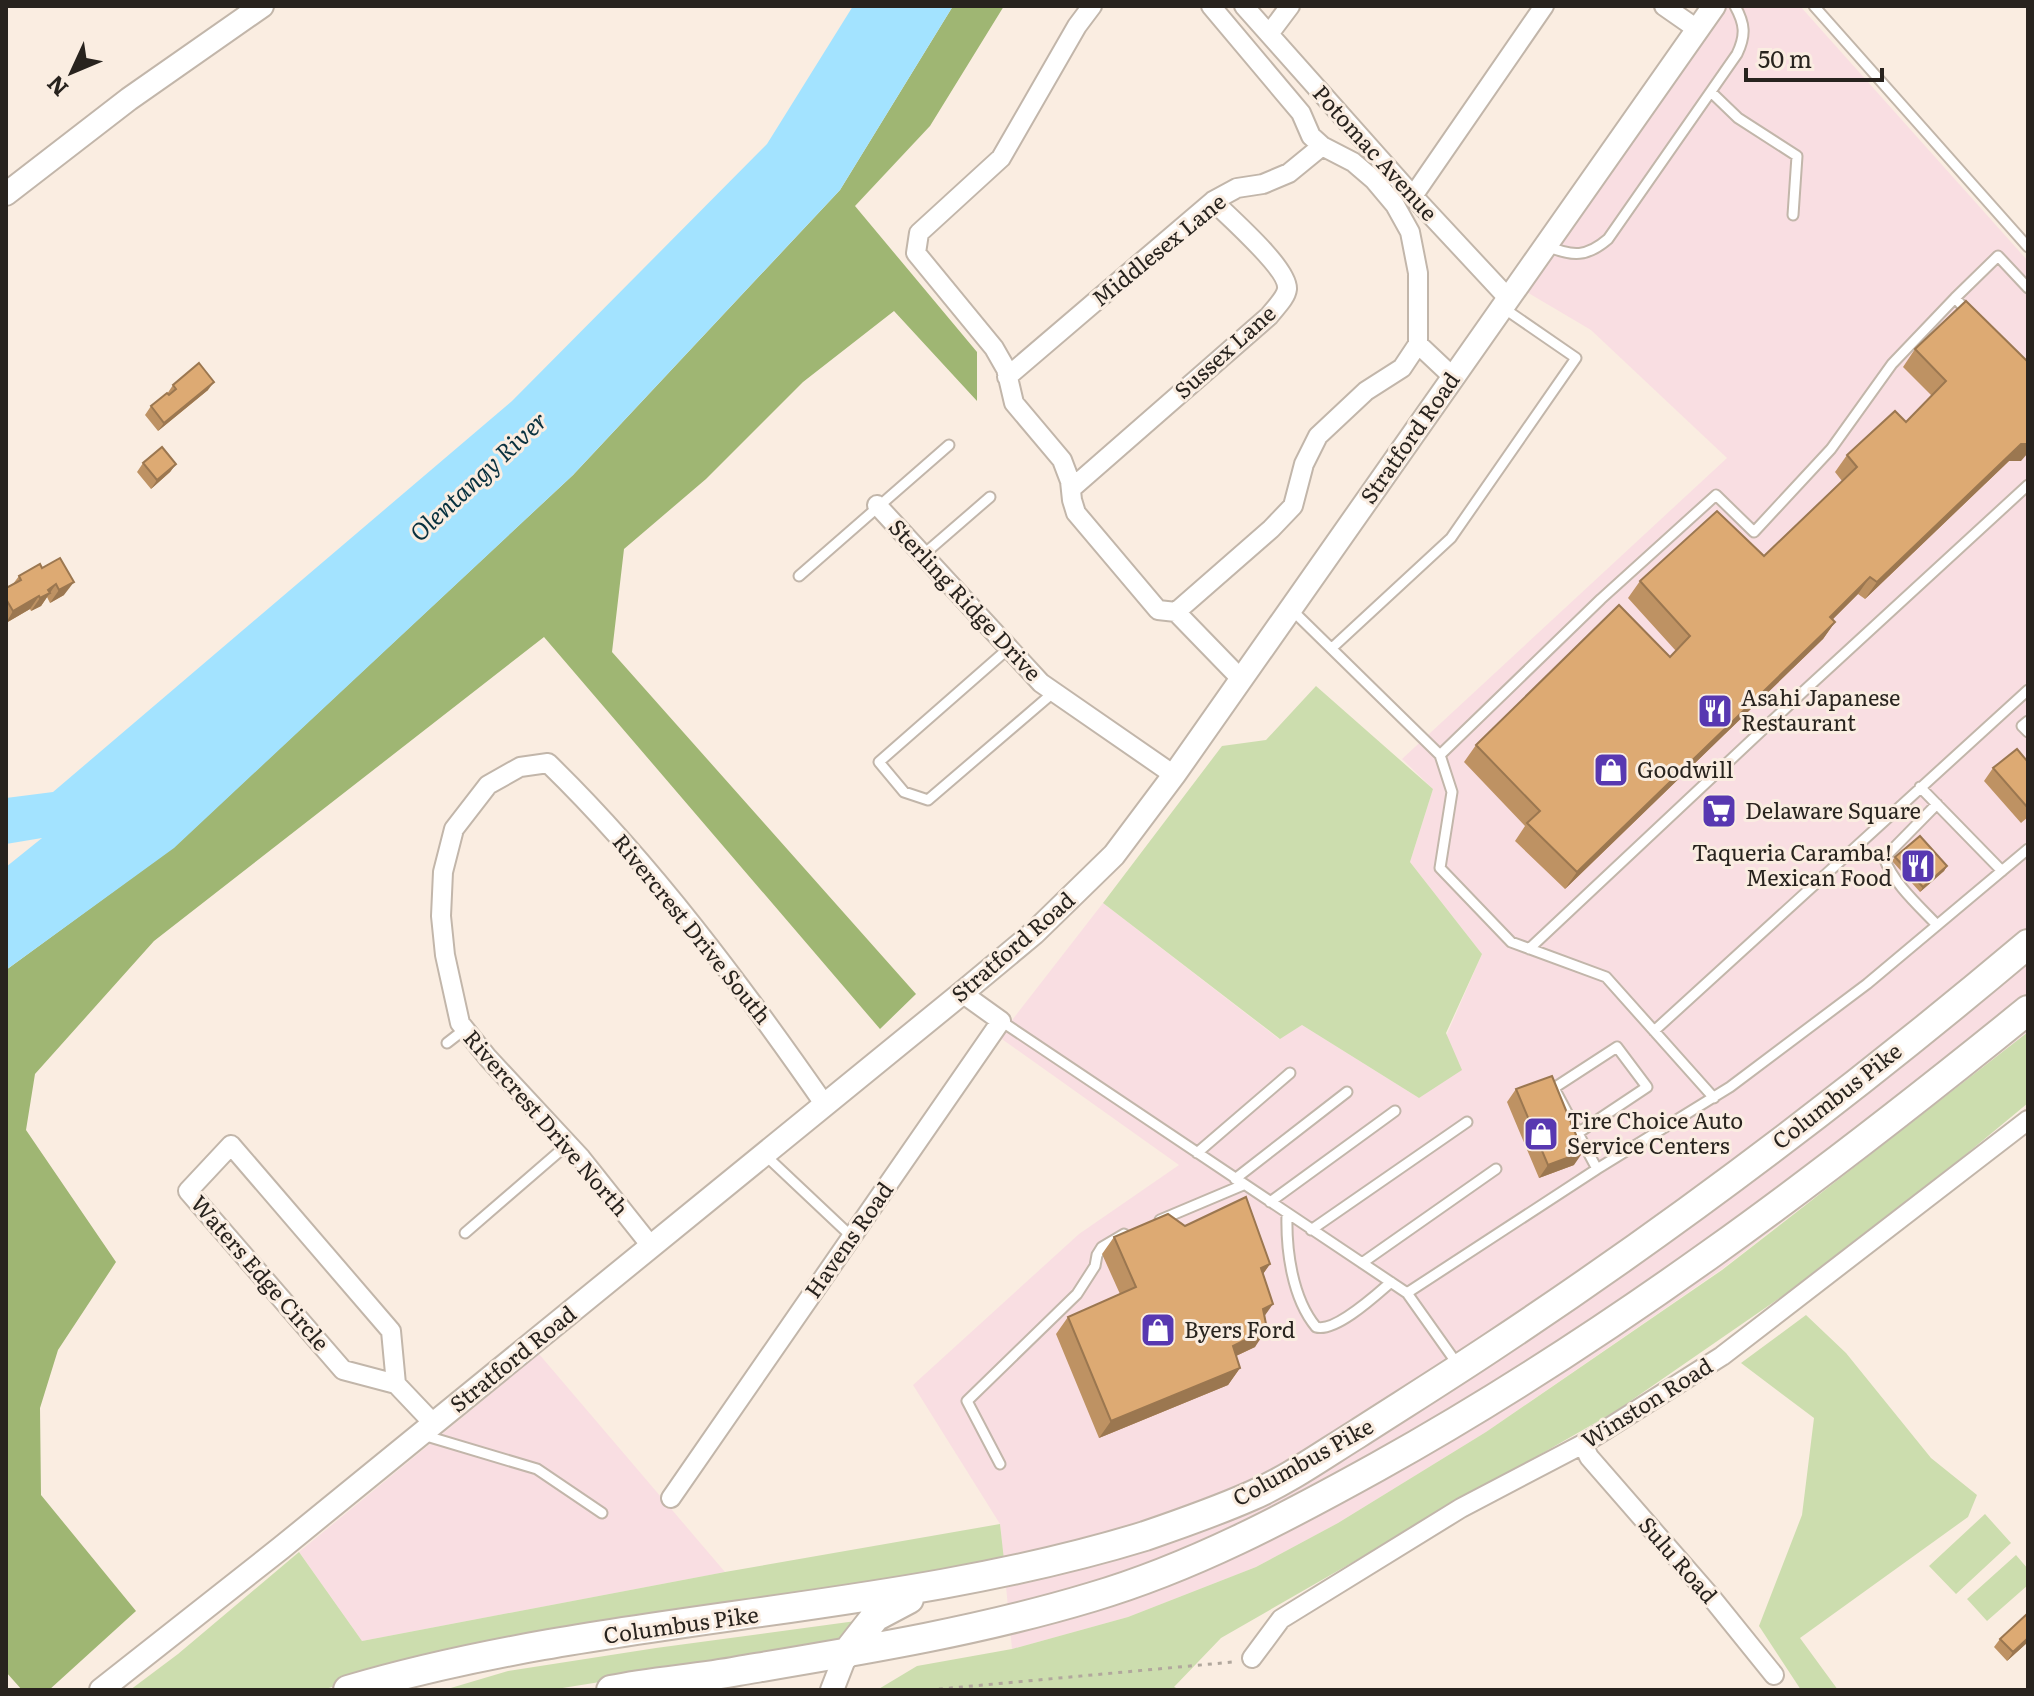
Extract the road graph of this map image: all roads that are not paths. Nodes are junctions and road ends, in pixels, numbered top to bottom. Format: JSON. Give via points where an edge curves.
{"nodes":[{"id":1,"x":262,"y":6,"type":"edge"},
{"id":2,"x":1092,"y":6,"type":"edge"},
{"id":3,"x":1211,"y":6,"type":"edge"},
{"id":4,"x":1244,"y":6,"type":"edge"},
{"id":5,"x":1290,"y":6,"type":"edge"},
{"id":6,"x":1544,"y":6,"type":"edge"},
{"id":7,"x":1664,"y":6,"type":"edge"},
{"id":8,"x":1714,"y":6,"type":"edge"},
{"id":9,"x":1735,"y":6,"type":"edge"},
{"id":10,"x":1814,"y":6,"type":"edge"},
{"id":11,"x":1697,"y":29,"type":"junction"},
{"id":12,"x":1269,"y":34,"type":"junction"},
{"id":13,"x":1711,"y":92,"type":"junction"},
{"id":14,"x":1322,"y":146,"type":"junction"},
{"id":15,"x":6,"y":194,"type":"edge"},
{"id":16,"x":1413,"y":196,"type":"junction"},
{"id":17,"x":1213,"y":201,"type":"junction"},
{"id":18,"x":1793,"y":215,"type":"dead end"},
{"id":19,"x":1545,"y":245,"type":"junction"},
{"id":20,"x":2028,"y":247,"type":"edge"},
{"id":21,"x":2028,"y":288,"type":"edge"},
{"id":22,"x":1955,"y":298,"type":"junction"},
{"id":23,"x":1505,"y":302,"type":"junction"},
{"id":24,"x":1976,"y":320,"type":"edge"},
{"id":25,"x":1418,"y":344,"type":"junction"},
{"id":26,"x":1007,"y":377,"type":"junction"},
{"id":27,"x":1453,"y":377,"type":"junction"},
{"id":28,"x":949,"y":445,"type":"dead end"},
{"id":29,"x":2028,"y":485,"type":"edge"},
{"id":30,"x":1071,"y":489,"type":"junction"},
{"id":31,"x":990,"y":497,"type":"dead end"},
{"id":32,"x":877,"y":505,"type":"junction"},
{"id":33,"x":923,"y":555,"type":"junction"},
{"id":34,"x":799,"y":576,"type":"dead end"},
{"id":35,"x":1291,"y":608,"type":"junction"},
{"id":36,"x":1176,"y":612,"type":"junction"},
{"id":37,"x":1009,"y":648,"type":"junction"},
{"id":38,"x":1332,"y":648,"type":"junction"},
{"id":39,"x":1241,"y":679,"type":"junction"},
{"id":40,"x":2028,"y":690,"type":"edge"},
{"id":41,"x":1054,"y":692,"type":"junction"},
{"id":42,"x":2028,"y":721,"type":"edge"},
{"id":43,"x":2028,"y":732,"type":"edge"},
{"id":44,"x":1440,"y":755,"type":"junction"},
{"id":45,"x":548,"y":763,"type":"joint"},
{"id":46,"x":1174,"y":775,"type":"junction"},
{"id":47,"x":1920,"y":787,"type":"junction"},
{"id":48,"x":1937,"y":804,"type":"junction"},
{"id":49,"x":2028,"y":849,"type":"edge"},
{"id":50,"x":2002,"y":871,"type":"junction"},
{"id":51,"x":1937,"y":925,"type":"junction"},
{"id":52,"x":2028,"y":944,"type":"edge"},
{"id":53,"x":1529,"y":949,"type":"junction"},
{"id":54,"x":962,"y":993,"type":"junction"},
{"id":55,"x":2028,"y":1010,"type":"edge"},
{"id":56,"x":1001,"y":1021,"type":"junction"},
{"id":57,"x":465,"y":1029,"type":"junction"},
{"id":58,"x":1654,"y":1031,"type":"junction"},
{"id":59,"x":447,"y":1043,"type":"dead end"},
{"id":60,"x":1290,"y":1073,"type":"dead end"},
{"id":61,"x":1347,"y":1092,"type":"dead end"},
{"id":62,"x":1714,"y":1098,"type":"junction"},
{"id":63,"x":825,"y":1105,"type":"junction"},
{"id":64,"x":1395,"y":1111,"type":"dead end"},
{"id":65,"x":2028,"y":1120,"type":"edge"},
{"id":66,"x":1467,"y":1122,"type":"dead end"},
{"id":67,"x":1578,"y":1133,"type":"junction"},
{"id":68,"x":568,"y":1144,"type":"junction"},
{"id":69,"x":1197,"y":1153,"type":"junction"},
{"id":70,"x":764,"y":1154,"type":"junction"},
{"id":71,"x":1496,"y":1169,"type":"dead end"},
{"id":72,"x":1597,"y":1169,"type":"junction"},
{"id":73,"x":1239,"y":1182,"type":"junction"},
{"id":74,"x":1270,"y":1202,"type":"junction"},
{"id":75,"x":1287,"y":1214,"type":"junction"},
{"id":76,"x":1155,"y":1222,"type":"edge"},
{"id":77,"x":1140,"y":1228,"type":"edge"},
{"id":78,"x":1311,"y":1230,"type":"junction"},
{"id":79,"x":465,"y":1233,"type":"dead end"},
{"id":80,"x":851,"y":1236,"type":"junction"},
{"id":81,"x":651,"y":1246,"type":"junction"},
{"id":82,"x":1362,"y":1263,"type":"junction"},
{"id":83,"x":1391,"y":1282,"type":"junction"},
{"id":84,"x":1407,"y":1293,"type":"junction"},
{"id":85,"x":1460,"y":1368,"type":"junction"},
{"id":86,"x":396,"y":1384,"type":"junction"},
{"id":87,"x":426,"y":1428,"type":"junction"},
{"id":88,"x":1583,"y":1444,"type":"junction"},
{"id":89,"x":1000,"y":1464,"type":"dead end"},
{"id":90,"x":671,"y":1498,"type":"dead end"},
{"id":91,"x":602,"y":1513,"type":"dead end"},
{"id":92,"x":931,"y":1587,"type":"junction"},
{"id":93,"x":846,"y":1654,"type":"junction"},
{"id":94,"x":1252,"y":1658,"type":"road end"},
{"id":95,"x":1774,"y":1675,"type":"dead end"},
{"id":96,"x":101,"y":1690,"type":"edge"},
{"id":97,"x":348,"y":1690,"type":"edge"},
{"id":98,"x":611,"y":1690,"type":"edge"},
{"id":99,"x":832,"y":1690,"type":"edge"}],
"edges":[{"from":1,"to":15,"type":"street"},
{"from":2,"to":26,"type":"street","via":[[1001,158],[919,233],[916,253],[994,348]]},
{"from":3,"to":14,"type":"street","via":[[1301,113]]},
{"from":4,"to":12,"type":"street","name":"Potomac Avenue"},
{"from":5,"to":12,"type":"street"},
{"from":6,"to":16,"type":"street"},
{"from":7,"to":11,"type":"street"},
{"from":8,"to":11,"type":"street","name":"Stratford Road"},
{"from":9,"to":13,"type":"lane","via":[[1744,22],[1744,38]]},
{"from":10,"to":20,"type":"lane"},
{"from":11,"to":19,"type":"street","name":"Stratford Road"},
{"from":12,"to":16,"type":"street","name":"Potomac Avenue"},
{"from":13,"to":18,"type":"lane","via":[[1738,118],[1797,156]]},
{"from":13,"to":19,"type":"lane","via":[[1608,239],[1594,251],[1579,254]]},
{"from":14,"to":17,"type":"street","name":"Middlesex Lane","via":[[1289,173]]},
{"from":14,"to":25,"type":"street","via":[[1374,180],[1410,232],[1419,286]]},
{"from":16,"to":23,"type":"street","name":"Potomac Avenue"},
{"from":17,"to":26,"type":"street","name":"Middlesex Lane"},
{"from":17,"to":30,"type":"street","name":"Sussex Lane","via":[[1277,266],[1287,293],[1269,316]]},
{"from":19,"to":23,"type":"street","name":"Stratford Road"},
{"from":21,"to":22,"type":"lane","via":[[1998,256]]},
{"from":22,"to":24,"type":"lane"},
{"from":22,"to":44,"type":"lane","via":[[1892,364],[1831,449],[1754,532],[1716,495]]},
{"from":23,"to":27,"type":"street","name":"Stratford Road"},
{"from":23,"to":38,"type":"lane","via":[[1576,358],[1451,538]]},
{"from":25,"to":27,"type":"street"},
{"from":25,"to":36,"type":"street","via":[[1402,368],[1366,391],[1318,436],[1293,506]]},
{"from":26,"to":30,"type":"street","via":[[1014,403],[1062,460]]},
{"from":27,"to":35,"type":"street","name":"Stratford Road"},
{"from":28,"to":32,"type":"lane"},
{"from":29,"to":53,"type":"lane"},
{"from":30,"to":36,"type":"street","via":[[1076,513],[1089,530],[1158,610]]},
{"from":31,"to":33,"type":"lane"},
{"from":32,"to":33,"type":"street","name":"Sterling Ridge Drive"},
{"from":32,"to":34,"type":"lane"},
{"from":33,"to":37,"type":"street","name":"Sterling Ridge Drive"},
{"from":35,"to":38,"type":"lane"},
{"from":35,"to":39,"type":"street","name":"Stratford Road"},
{"from":36,"to":39,"type":"street"},
{"from":37,"to":41,"type":"street","name":"Sterling Ridge Drive"},
{"from":37,"to":41,"type":"lane","via":[[879,762],[904,792],[928,800]]},
{"from":38,"to":44,"type":"lane"},
{"from":39,"to":46,"type":"street","name":"Stratford Road"},
{"from":40,"to":47,"type":"lane"},
{"from":41,"to":46,"type":"street","name":"Sterling Ridge Drive"},
{"from":42,"to":43,"type":"lane","via":[[2022,726]]},
{"from":44,"to":53,"type":"lane","via":[[1452,792],[1440,868],[1511,942]]},
{"from":45,"to":57,"type":"street","name":"Rivercrest Drive North","via":[[520,767],[488,785],[454,829],[443,872],[445,955]]},
{"from":45,"to":63,"type":"street","name":"Rivercrest Drive South","via":[[650,875]]},
{"from":46,"to":54,"type":"street","name":"Stratford Road","via":[[1114,855]]},
{"from":47,"to":48,"type":"lane"},
{"from":47,"to":58,"type":"lane"},
{"from":48,"to":50,"type":"lane"},
{"from":48,"to":51,"type":"lane","via":[[1884,858]]},
{"from":49,"to":50,"type":"lane"},
{"from":50,"to":51,"type":"lane"},
{"from":51,"to":62,"type":"lane"},
{"from":52,"to":85,"type":"highway","name":"Columbus Pike","via":[[1758,1158]]},
{"from":53,"to":58,"type":"lane","via":[[1606,977]]},
{"from":54,"to":56,"type":"street"},
{"from":54,"to":63,"type":"street","name":"Stratford Road"},
{"from":55,"to":93,"type":"highway","name":"Columbus Pike","via":[[1795,1193],[1577,1347],[1302,1509],[1180,1567],[1094,1597],[980,1628]]},
{"from":56,"to":69,"type":"lane"},
{"from":56,"to":80,"type":"street","name":"Havens Road"},
{"from":57,"to":59,"type":"lane"},
{"from":57,"to":68,"type":"street","name":"Rivercrest Drive North"},
{"from":58,"to":62,"type":"lane"},
{"from":60,"to":69,"type":"lane"},
{"from":61,"to":73,"type":"lane"},
{"from":62,"to":72,"type":"lane"},
{"from":63,"to":70,"type":"street","name":"Stratford Road"},
{"from":64,"to":74,"type":"lane"},
{"from":65,"to":88,"type":"street","name":"Winston Road","via":[[1722,1356]]},
{"from":66,"to":78,"type":"lane"},
{"from":67,"to":67,"type":"lane","via":[[1554,1088],[1617,1047],[1647,1087]]},
{"from":67,"to":72,"type":"lane"},
{"from":68,"to":79,"type":"lane"},
{"from":68,"to":81,"type":"street","name":"Rivercrest Drive North"},
{"from":69,"to":73,"type":"lane"},
{"from":70,"to":80,"type":"lane"},
{"from":70,"to":81,"type":"street","name":"Stratford Road"},
{"from":71,"to":82,"type":"lane"},
{"from":72,"to":84,"type":"lane"},
{"from":73,"to":74,"type":"lane"},
{"from":73,"to":76,"type":"lane"},
{"from":74,"to":75,"type":"lane"},
{"from":75,"to":78,"type":"lane"},
{"from":75,"to":83,"type":"lane","via":[[1286,1246],[1307,1317],[1316,1327],[1328,1328]]},
{"from":77,"to":89,"type":"lane","via":[[1102,1247],[1077,1294],[967,1401]]},
{"from":78,"to":82,"type":"lane"},
{"from":80,"to":90,"type":"street","name":"Havens Road"},
{"from":81,"to":87,"type":"street","name":"Stratford Road"},
{"from":82,"to":83,"type":"lane"},
{"from":83,"to":84,"type":"lane"},
{"from":84,"to":85,"type":"lane"},
{"from":85,"to":92,"type":"highway","name":"Columbus Pike","via":[[1254,1495],[1147,1535],[1052,1562]]},
{"from":86,"to":86,"type":"street","name":"Waters Edge Circle","via":[[391,1331],[231,1145],[188,1191],[343,1370]]},
{"from":86,"to":87,"type":"street"},
{"from":87,"to":91,"type":"lane","via":[[537,1469]]},
{"from":87,"to":96,"type":"street","name":"Stratford Road"},
{"from":88,"to":94,"type":"street","name":"Winston Road","via":[[1461,1508],[1281,1619]]},
{"from":88,"to":95,"type":"street","name":"Sulu Road"},
{"from":92,"to":93,"type":"highway","via":[[875,1617]]},
{"from":92,"to":97,"type":"highway","name":"Columbus Pike","via":[[548,1645]]},
{"from":93,"to":98,"type":"highway","name":"Columbus Pike"},
{"from":93,"to":99,"type":"street"}]}
